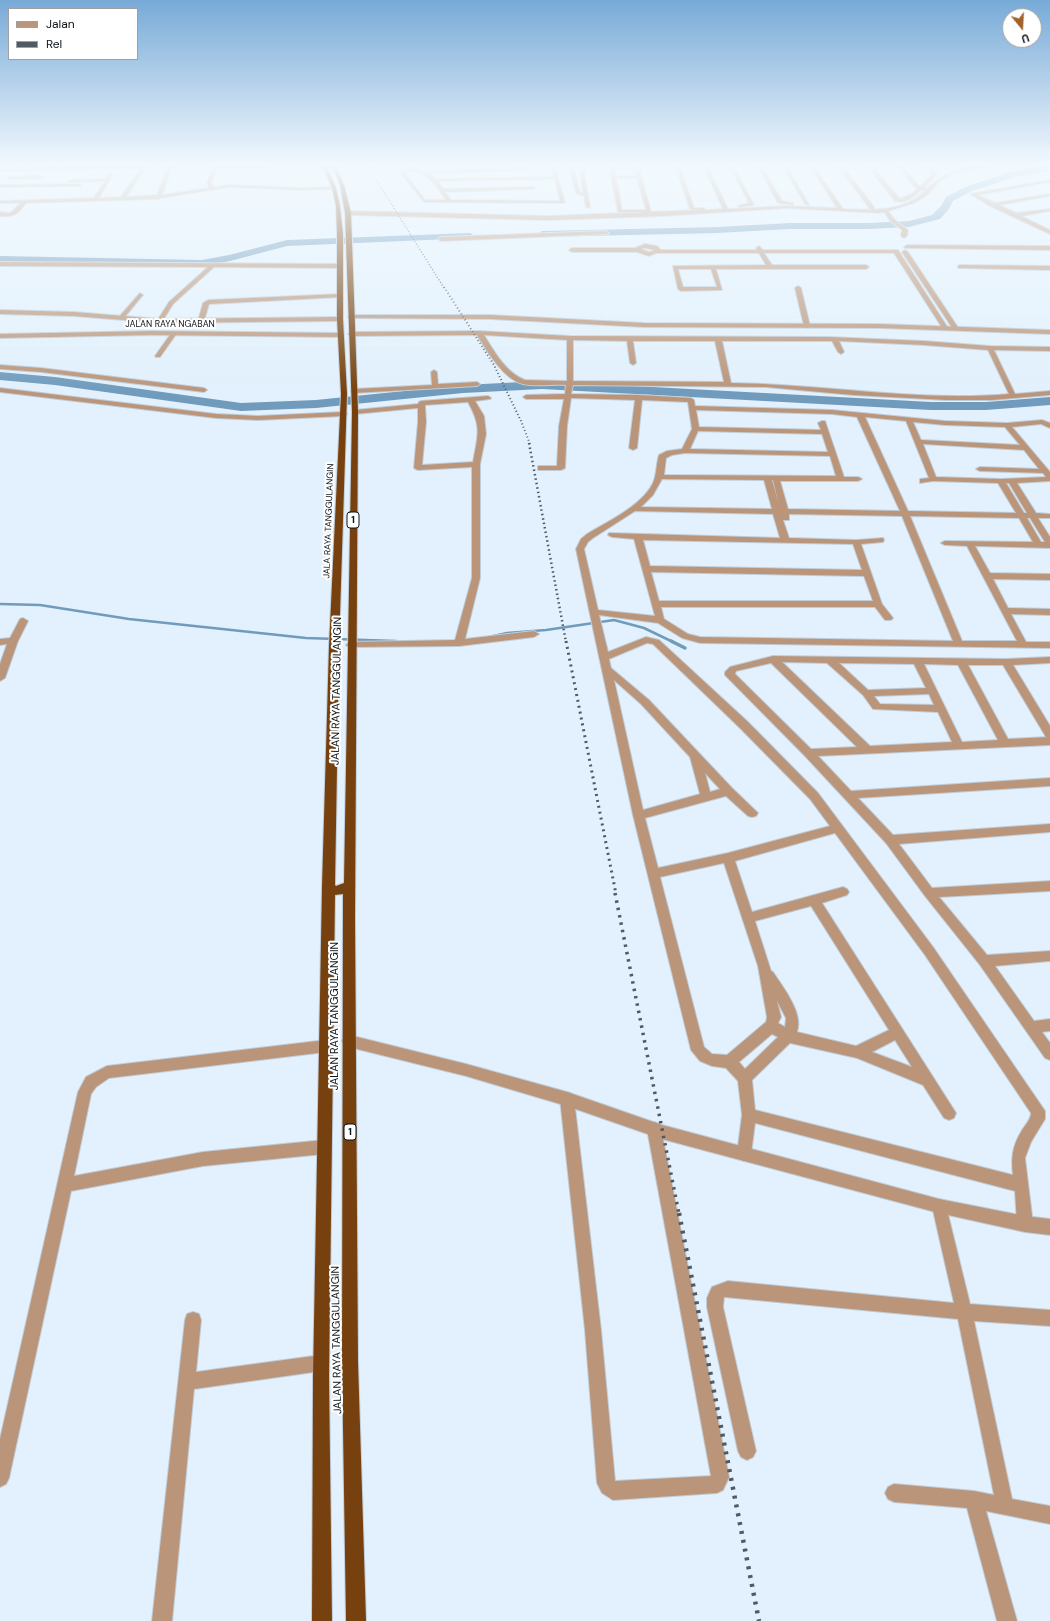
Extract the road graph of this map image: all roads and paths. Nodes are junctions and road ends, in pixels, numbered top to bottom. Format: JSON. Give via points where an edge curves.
{"nodes":[{"id":1,"x":340,"y":241,"type":"edge"},
{"id":2,"x":350,"y":241,"type":"edge"},
{"id":3,"x":897,"y":241,"type":"edge"},
{"id":4,"x":908,"y":241,"type":"edge"},
{"id":5,"x":895,"y":247,"type":"junction"},
{"id":6,"x":907,"y":249,"type":"junction"},
{"id":7,"x":1050,"y":249,"type":"edge"},
{"id":8,"x":572,"y":250,"type":"dead end"},
{"id":9,"x":763,"y":250,"type":"junction"},
{"id":10,"x":769,"y":265,"type":"junction"},
{"id":11,"x":2,"y":266,"type":"edge"},
{"id":12,"x":212,"y":266,"type":"junction"},
{"id":13,"x":340,"y":266,"type":"junction"},
{"id":14,"x":712,"y":267,"type":"junction"},
{"id":15,"x":866,"y":267,"type":"dead end"},
{"id":16,"x":960,"y":267,"type":"dead end"},
{"id":17,"x":1050,"y":268,"type":"edge"},
{"id":18,"x":351,"y":275,"type":"junction"},
{"id":19,"x":340,"y":276,"type":"junction"},
{"id":20,"x":913,"y":279,"type":"junction"},
{"id":21,"x":923,"y":279,"type":"junction"},
{"id":22,"x":798,"y":288,"type":"dead end"},
{"id":23,"x":140,"y":295,"type":"dead end"},
{"id":24,"x":340,"y":296,"type":"junction"},
{"id":25,"x":0,"y":312,"type":"edge"},
{"id":26,"x":351,"y":317,"type":"junction"},
{"id":27,"x":121,"y":318,"type":"junction"},
{"id":28,"x":340,"y":319,"type":"junction"},
{"id":29,"x":201,"y":320,"type":"junction"},
{"id":30,"x":160,"y":321,"type":"junction"},
{"id":31,"x":808,"y":326,"type":"junction"},
{"id":32,"x":945,"y":328,"type":"junction"},
{"id":33,"x":956,"y":329,"type":"junction"},
{"id":34,"x":1050,"y":332,"type":"edge"},
{"id":35,"x":479,"y":333,"type":"junction"},
{"id":36,"x":174,"y":334,"type":"junction"},
{"id":37,"x":351,"y":334,"type":"junction"},
{"id":38,"x":341,"y":335,"type":"junction"},
{"id":39,"x":0,"y":336,"type":"edge"},
{"id":40,"x":570,"y":338,"type":"junction"},
{"id":41,"x":630,"y":339,"type":"junction"},
{"id":42,"x":718,"y":339,"type":"junction"},
{"id":43,"x":835,"y":340,"type":"junction"},
{"id":44,"x":990,"y":348,"type":"junction"},
{"id":45,"x":1050,"y":349,"type":"edge"},
{"id":46,"x":841,"y":352,"type":"dead end"},
{"id":47,"x":158,"y":356,"type":"dead end"},
{"id":48,"x":633,"y":363,"type":"dead end"},
{"id":49,"x":0,"y":367,"type":"edge"},
{"id":50,"x":434,"y":372,"type":"dead end"},
{"id":51,"x":570,"y":383,"type":"junction"},
{"id":52,"x":477,"y":384,"type":"dead end"},
{"id":53,"x":728,"y":384,"type":"junction"},
{"id":54,"x":435,"y":386,"type":"junction"},
{"id":55,"x":0,"y":390,"type":"edge"},
{"id":56,"x":204,"y":390,"type":"dead end"},
{"id":57,"x":354,"y":393,"type":"junction"},
{"id":58,"x":1050,"y":393,"type":"edge"},
{"id":59,"x":569,"y":395,"type":"junction"},
{"id":60,"x":1013,"y":396,"type":"junction"},
{"id":61,"x":526,"y":397,"type":"dead end"},
{"id":62,"x":639,"y":397,"type":"junction"},
{"id":63,"x":488,"y":398,"type":"dead end"},
{"id":64,"x":471,"y":400,"type":"junction"},
{"id":65,"x":421,"y":406,"type":"junction"},
{"id":66,"x":692,"y":408,"type":"junction"},
{"id":67,"x":354,"y":411,"type":"junction"},
{"id":68,"x":343,"y":413,"type":"junction"},
{"id":69,"x":860,"y":414,"type":"junction"},
{"id":70,"x":909,"y":420,"type":"junction"},
{"id":71,"x":822,"y":423,"type":"dead end"},
{"id":72,"x":1007,"y":425,"type":"junction"},
{"id":73,"x":1050,"y":426,"type":"edge"},
{"id":74,"x":696,"y":429,"type":"junction"},
{"id":75,"x":825,"y":432,"type":"junction"},
{"id":76,"x":917,"y":442,"type":"junction"},
{"id":77,"x":632,"y":448,"type":"dead end"},
{"id":78,"x":1027,"y":448,"type":"junction"},
{"id":79,"x":685,"y":451,"type":"junction"},
{"id":80,"x":833,"y":454,"type":"junction"},
{"id":81,"x":476,"y":464,"type":"junction"},
{"id":82,"x":541,"y":468,"type":"dead end"},
{"id":83,"x":1044,"y":471,"type":"junction"},
{"id":84,"x":660,"y":477,"type":"junction"},
{"id":85,"x":767,"y":478,"type":"junction"},
{"id":86,"x":776,"y":478,"type":"junction"},
{"id":87,"x":1050,"y":478,"type":"edge"},
{"id":88,"x":841,"y":479,"type":"junction"},
{"id":89,"x":858,"y":479,"type":"dead end"},
{"id":90,"x":933,"y":479,"type":"junction"},
{"id":91,"x":923,"y":481,"type":"dead end"},
{"id":92,"x":985,"y":481,"type":"junction"},
{"id":93,"x":1001,"y":481,"type":"junction"},
{"id":94,"x":1012,"y":481,"type":"junction"},
{"id":95,"x":642,"y":503,"type":"junction"},
{"id":96,"x":632,"y":509,"type":"junction"},
{"id":97,"x":780,"y":509,"type":"junction"},
{"id":98,"x":1050,"y":509,"type":"edge"},
{"id":99,"x":904,"y":510,"type":"junction"},
{"id":100,"x":1018,"y":512,"type":"junction"},
{"id":101,"x":1031,"y":512,"type":"junction"},
{"id":102,"x":1050,"y":516,"type":"edge"},
{"id":103,"x":612,"y":535,"type":"dead end"},
{"id":104,"x":638,"y":537,"type":"junction"},
{"id":105,"x":789,"y":540,"type":"junction"},
{"id":106,"x":880,"y":540,"type":"dead end"},
{"id":107,"x":856,"y":542,"type":"junction"},
{"id":108,"x":945,"y":543,"type":"dead end"},
{"id":109,"x":970,"y":544,"type":"junction"},
{"id":110,"x":1038,"y":544,"type":"junction"},
{"id":111,"x":1050,"y":545,"type":"edge"},
{"id":112,"x":647,"y":569,"type":"junction"},
{"id":113,"x":867,"y":573,"type":"junction"},
{"id":114,"x":988,"y":576,"type":"junction"},
{"id":115,"x":1050,"y":577,"type":"edge"},
{"id":116,"x":656,"y":604,"type":"junction"},
{"id":117,"x":878,"y":604,"type":"junction"},
{"id":118,"x":1005,"y":611,"type":"junction"},
{"id":119,"x":1050,"y":612,"type":"edge"},
{"id":120,"x":595,"y":615,"type":"junction"},
{"id":121,"x":888,"y":618,"type":"dead end"},
{"id":122,"x":660,"y":620,"type":"junction"},
{"id":123,"x":22,"y":622,"type":"dead end"},
{"id":124,"x":534,"y":634,"type":"dead end"},
{"id":125,"x":352,"y":639,"type":"junction"},
{"id":126,"x":459,"y":640,"type":"junction"},
{"id":127,"x":13,"y":641,"type":"junction"},
{"id":128,"x":0,"y":642,"type":"edge"},
{"id":129,"x":959,"y":644,"type":"junction"},
{"id":130,"x":1023,"y":645,"type":"junction"},
{"id":131,"x":1050,"y":645,"type":"edge"},
{"id":132,"x":334,"y":646,"type":"joint"},
{"id":133,"x":604,"y":657,"type":"junction"},
{"id":134,"x":773,"y":659,"type":"junction"},
{"id":135,"x":830,"y":660,"type":"junction"},
{"id":136,"x":916,"y":660,"type":"junction"},
{"id":137,"x":1050,"y":660,"type":"edge"},
{"id":138,"x":961,"y":661,"type":"junction"},
{"id":139,"x":1006,"y":662,"type":"junction"},
{"id":140,"x":608,"y":670,"type":"junction"},
{"id":141,"x":0,"y":675,"type":"edge"},
{"id":142,"x":932,"y":691,"type":"junction"},
{"id":143,"x":866,"y":693,"type":"junction"},
{"id":144,"x":941,"y":709,"type":"junction"},
{"id":145,"x":1050,"y":734,"type":"edge"},
{"id":146,"x":1050,"y":741,"type":"edge"},
{"id":147,"x":1006,"y":743,"type":"junction"},
{"id":148,"x":959,"y":744,"type":"junction"},
{"id":149,"x":867,"y":750,"type":"junction"},
{"id":150,"x":809,"y":753,"type":"junction"},
{"id":151,"x":694,"y":754,"type":"junction"},
{"id":152,"x":1050,"y":782,"type":"edge"},
{"id":153,"x":728,"y":791,"type":"junction"},
{"id":154,"x":847,"y":795,"type":"junction"},
{"id":155,"x":706,"y":796,"type":"junction"},
{"id":156,"x":752,"y":813,"type":"dead end"},
{"id":157,"x":639,"y":815,"type":"junction"},
{"id":158,"x":839,"y":828,"type":"junction"},
{"id":159,"x":1050,"y":828,"type":"edge"},
{"id":160,"x":890,"y":840,"type":"junction"},
{"id":161,"x":728,"y":858,"type":"junction"},
{"id":162,"x":654,"y":874,"type":"junction"},
{"id":163,"x":349,"y":886,"type":"junction"},
{"id":164,"x":1050,"y":886,"type":"edge"},
{"id":165,"x":328,"y":887,"type":"junction"},
{"id":166,"x":843,"y":892,"type":"dead end"},
{"id":167,"x":929,"y":893,"type":"junction"},
{"id":168,"x":814,"y":900,"type":"junction"},
{"id":169,"x":349,"y":918,"type":"junction"},
{"id":170,"x":748,"y":918,"type":"junction"},
{"id":171,"x":328,"y":919,"type":"junction"},
{"id":172,"x":1050,"y":956,"type":"edge"},
{"id":173,"x":984,"y":961,"type":"junction"},
{"id":174,"x":764,"y":966,"type":"junction"},
{"id":175,"x":1050,"y":1025,"type":"edge"},
{"id":176,"x":771,"y":1026,"type":"junction"},
{"id":177,"x":1030,"y":1027,"type":"junction"},
{"id":178,"x":898,"y":1033,"type":"junction"},
{"id":179,"x":788,"y":1036,"type":"junction"},
{"id":180,"x":349,"y":1041,"type":"junction"},
{"id":181,"x":326,"y":1046,"type":"junction"},
{"id":182,"x":1048,"y":1048,"type":"edge"},
{"id":183,"x":857,"y":1052,"type":"junction"},
{"id":184,"x":729,"y":1062,"type":"junction"},
{"id":185,"x":744,"y":1078,"type":"junction"},
{"id":186,"x":928,"y":1080,"type":"junction"},
{"id":187,"x":567,"y":1099,"type":"junction"},
{"id":188,"x":949,"y":1113,"type":"dead end"},
{"id":189,"x":749,"y":1114,"type":"junction"},
{"id":190,"x":654,"y":1129,"type":"junction"},
{"id":191,"x":324,"y":1147,"type":"junction"},
{"id":192,"x":744,"y":1154,"type":"junction"},
{"id":193,"x":64,"y":1185,"type":"junction"},
{"id":194,"x":1022,"y":1185,"type":"junction"},
{"id":195,"x":939,"y":1206,"type":"junction"},
{"id":196,"x":1025,"y":1224,"type":"junction"},
{"id":197,"x":1050,"y":1227,"type":"edge"},
{"id":198,"x":964,"y":1312,"type":"junction"},
{"id":199,"x":1050,"y":1318,"type":"edge"},
{"id":200,"x":193,"y":1320,"type":"dead end"},
{"id":201,"x":321,"y":1363,"type":"junction"},
{"id":202,"x":187,"y":1382,"type":"junction"},
{"id":203,"x":747,"y":1451,"type":"dead end"},
{"id":204,"x":0,"y":1478,"type":"edge"},
{"id":205,"x":894,"y":1493,"type":"dead end"},
{"id":206,"x":974,"y":1500,"type":"junction"},
{"id":207,"x":1005,"y":1506,"type":"junction"},
{"id":208,"x":1050,"y":1515,"type":"edge"},
{"id":209,"x":162,"y":1621,"type":"edge"},
{"id":210,"x":322,"y":1621,"type":"edge"},
{"id":211,"x":356,"y":1621,"type":"edge"},
{"id":212,"x":1007,"y":1621,"type":"edge"}],
"edges":[{"from":1,"to":13,"type":"highway","number":"1"},
{"from":2,"to":18,"type":"highway","number":"1"},
{"from":3,"to":5,"type":"street"},
{"from":4,"to":6,"type":"street"},
{"from":5,"to":6,"type":"street"},
{"from":5,"to":9,"type":"street"},
{"from":5,"to":20,"type":"street"},
{"from":6,"to":7,"type":"street"},
{"from":6,"to":21,"type":"street"},
{"from":8,"to":9,"type":"street","via":[[638,250],[649,254],[657,250]]},
{"from":9,"to":10,"type":"street","via":[[765,261]]},
{"from":10,"to":14,"type":"street"},
{"from":10,"to":15,"type":"street"},
{"from":11,"to":12,"type":"street"},
{"from":12,"to":13,"type":"street"},
{"from":12,"to":30,"type":"street","via":[[171,304]]},
{"from":13,"to":19,"type":"highway","number":"1"},
{"from":14,"to":14,"type":"street","via":[[720,289],[682,290],[675,267]]},
{"from":16,"to":17,"type":"street"},
{"from":18,"to":19,"type":"highway"},
{"from":18,"to":26,"type":"highway","number":"1"},
{"from":19,"to":24,"type":"highway","number":"1"},
{"from":20,"to":21,"type":"street"},
{"from":20,"to":32,"type":"street"},
{"from":21,"to":33,"type":"street"},
{"from":22,"to":31,"type":"street"},
{"from":23,"to":27,"type":"street"},
{"from":24,"to":28,"type":"highway","number":"1"},
{"from":24,"to":29,"type":"street","via":[[208,302]]},
{"from":25,"to":27,"type":"street","via":[[41,312]]},
{"from":26,"to":31,"type":"street","via":[[490,317],[644,325]]},
{"from":26,"to":37,"type":"highway","number":"1"},
{"from":27,"to":30,"type":"street"},
{"from":28,"to":29,"type":"street"},
{"from":28,"to":38,"type":"highway","number":"1"},
{"from":29,"to":30,"type":"street"},
{"from":31,"to":32,"type":"street"},
{"from":32,"to":33,"type":"street"},
{"from":33,"to":34,"type":"street"},
{"from":35,"to":37,"type":"street"},
{"from":35,"to":40,"type":"street"},
{"from":35,"to":51,"type":"street","via":[[488,348],[516,380]]},
{"from":36,"to":38,"type":"street","name":"JALAN RAYA NGABAN"},
{"from":36,"to":39,"type":"street","name":"JALAN RAYA NGABAN"},
{"from":36,"to":47,"type":"street"},
{"from":37,"to":57,"type":"highway","number":"1"},
{"from":38,"to":68,"type":"highway","number":"1"},
{"from":40,"to":41,"type":"street"},
{"from":40,"to":51,"type":"street"},
{"from":41,"to":42,"type":"street"},
{"from":41,"to":48,"type":"street"},
{"from":42,"to":43,"type":"street"},
{"from":42,"to":53,"type":"street"},
{"from":43,"to":44,"type":"street"},
{"from":43,"to":46,"type":"street"},
{"from":44,"to":45,"type":"street"},
{"from":44,"to":60,"type":"street"},
{"from":49,"to":56,"type":"street"},
{"from":50,"to":54,"type":"street"},
{"from":51,"to":53,"type":"street"},
{"from":51,"to":59,"type":"street"},
{"from":52,"to":54,"type":"street"},
{"from":53,"to":60,"type":"street","via":[[946,398]]},
{"from":54,"to":57,"type":"street"},
{"from":55,"to":68,"type":"street","via":[[223,416],[258,418]]},
{"from":57,"to":67,"type":"highway","number":"1"},
{"from":58,"to":60,"type":"street"},
{"from":59,"to":61,"type":"street"},
{"from":59,"to":62,"type":"street"},
{"from":59,"to":82,"type":"street","via":[[563,426],[561,468]]},
{"from":62,"to":66,"type":"street","via":[[691,400]]},
{"from":62,"to":77,"type":"street"},
{"from":63,"to":64,"type":"street"},
{"from":64,"to":65,"type":"street","via":[[424,402]]},
{"from":64,"to":81,"type":"street","via":[[480,416],[482,434]]},
{"from":65,"to":67,"type":"street"},
{"from":65,"to":81,"type":"street","via":[[418,468]]},
{"from":66,"to":69,"type":"street"},
{"from":66,"to":74,"type":"street"},
{"from":67,"to":125,"type":"highway","name":"JALAN RAYA TANGGULANGIN","number":"1"},
{"from":68,"to":132,"type":"highway","name":"JALA RAYA TANGGULANGIN","number":"1"},
{"from":69,"to":70,"type":"street"},
{"from":69,"to":99,"type":"street"},
{"from":70,"to":72,"type":"street"},
{"from":70,"to":76,"type":"street"},
{"from":71,"to":75,"type":"street"},
{"from":72,"to":73,"type":"street","via":[[1042,422]]},
{"from":72,"to":78,"type":"street"},
{"from":74,"to":75,"type":"street"},
{"from":74,"to":79,"type":"street"},
{"from":75,"to":80,"type":"street"},
{"from":76,"to":78,"type":"street"},
{"from":76,"to":90,"type":"street"},
{"from":78,"to":83,"type":"street"},
{"from":79,"to":80,"type":"street"},
{"from":79,"to":84,"type":"street","via":[[663,455]]},
{"from":80,"to":88,"type":"street"},
{"from":81,"to":126,"type":"street","via":[[476,578]]},
{"from":83,"to":87,"type":"street"},
{"from":83,"to":92,"type":"street","via":[[979,466]]},
{"from":84,"to":85,"type":"street"},
{"from":84,"to":95,"type":"street"},
{"from":85,"to":86,"type":"street"},
{"from":85,"to":97,"type":"street"},
{"from":86,"to":88,"type":"street"},
{"from":86,"to":97,"type":"street"},
{"from":87,"to":94,"type":"street"},
{"from":88,"to":89,"type":"street"},
{"from":90,"to":91,"type":"street"},
{"from":90,"to":92,"type":"street"},
{"from":92,"to":93,"type":"street"},
{"from":93,"to":94,"type":"street"},
{"from":93,"to":100,"type":"street"},
{"from":94,"to":101,"type":"street"},
{"from":95,"to":96,"type":"street"},
{"from":95,"to":97,"type":"street"},
{"from":96,"to":97,"type":"street"},
{"from":96,"to":120,"type":"street","via":[[590,536],[580,550]]},
{"from":97,"to":99,"type":"street"},
{"from":97,"to":105,"type":"street"},
{"from":98,"to":101,"type":"street"},
{"from":99,"to":100,"type":"street"},
{"from":99,"to":129,"type":"street"},
{"from":100,"to":101,"type":"street"},
{"from":100,"to":110,"type":"street"},
{"from":101,"to":102,"type":"street"},
{"from":101,"to":111,"type":"street"},
{"from":103,"to":104,"type":"street"},
{"from":104,"to":105,"type":"street"},
{"from":104,"to":112,"type":"street"},
{"from":105,"to":107,"type":"street"},
{"from":106,"to":107,"type":"street"},
{"from":107,"to":113,"type":"street"},
{"from":108,"to":109,"type":"street"},
{"from":109,"to":110,"type":"street"},
{"from":109,"to":114,"type":"street"},
{"from":110,"to":111,"type":"street"},
{"from":112,"to":113,"type":"street"},
{"from":112,"to":116,"type":"street"},
{"from":113,"to":117,"type":"street"},
{"from":114,"to":115,"type":"street"},
{"from":114,"to":118,"type":"street"},
{"from":116,"to":117,"type":"street"},
{"from":116,"to":122,"type":"street"},
{"from":117,"to":121,"type":"street"},
{"from":118,"to":119,"type":"street"},
{"from":118,"to":130,"type":"street"},
{"from":120,"to":122,"type":"street"},
{"from":120,"to":133,"type":"street"},
{"from":122,"to":129,"type":"street","via":[[685,636],[700,640]]},
{"from":123,"to":127,"type":"street"},
{"from":124,"to":126,"type":"street"},
{"from":125,"to":126,"type":"street"},
{"from":125,"to":163,"type":"highway","name":"JALAN RAYA TANGGULANGIN","number":"1"},
{"from":127,"to":128,"type":"street"},
{"from":127,"to":141,"type":"street"},
{"from":129,"to":130,"type":"street"},
{"from":130,"to":131,"type":"street"},
{"from":132,"to":165,"type":"highway","name":"JALAN RAYA TANGGULANGIN","number":"1"},
{"from":133,"to":140,"type":"street"},
{"from":133,"to":158,"type":"street","via":[[646,640],[656,642],[814,796]]},
{"from":134,"to":135,"type":"street"},
{"from":134,"to":149,"type":"street"},
{"from":134,"to":150,"type":"street","via":[[733,669],[730,675]]},
{"from":135,"to":136,"type":"street"},
{"from":135,"to":143,"type":"street"},
{"from":136,"to":138,"type":"street"},
{"from":136,"to":142,"type":"street"},
{"from":137,"to":139,"type":"street"},
{"from":138,"to":139,"type":"street"},
{"from":138,"to":147,"type":"street"},
{"from":139,"to":145,"type":"street"},
{"from":140,"to":151,"type":"street","via":[[645,702]]},
{"from":140,"to":157,"type":"street"},
{"from":142,"to":143,"type":"street"},
{"from":142,"to":144,"type":"street"},
{"from":143,"to":144,"type":"street","via":[[880,708]]},
{"from":144,"to":148,"type":"street"},
{"from":146,"to":147,"type":"street"},
{"from":147,"to":148,"type":"street"},
{"from":148,"to":149,"type":"street"},
{"from":149,"to":150,"type":"street"},
{"from":150,"to":154,"type":"street"},
{"from":151,"to":153,"type":"street"},
{"from":151,"to":155,"type":"street"},
{"from":152,"to":154,"type":"street"},
{"from":153,"to":155,"type":"street"},
{"from":153,"to":156,"type":"street"},
{"from":154,"to":160,"type":"street"},
{"from":155,"to":157,"type":"street"},
{"from":157,"to":162,"type":"street"},
{"from":158,"to":161,"type":"street"},
{"from":158,"to":194,"type":"street","via":[[929,951],[1038,1111],[1038,1119],[1024,1138],[1018,1158]]},
{"from":159,"to":160,"type":"street"},
{"from":160,"to":167,"type":"street"},
{"from":161,"to":162,"type":"street"},
{"from":161,"to":170,"type":"street"},
{"from":162,"to":184,"type":"street","via":[[698,1050],[707,1060]]},
{"from":163,"to":165,"type":"highway","via":[[339,891]]},
{"from":163,"to":169,"type":"highway","name":"JALAN RAYA TANGGULANGIN","number":"1"},
{"from":164,"to":167,"type":"street"},
{"from":165,"to":171,"type":"highway","name":"JALAN RAYA TANGGULANGIN","number":"1"},
{"from":166,"to":168,"type":"street"},
{"from":167,"to":173,"type":"street"},
{"from":168,"to":170,"type":"street"},
{"from":168,"to":178,"type":"street"},
{"from":169,"to":171,"type":"highway","via":[[338,915]]},
{"from":169,"to":180,"type":"highway","name":"JALAN RAYA TANGGULANGIN","number":"1"},
{"from":170,"to":174,"type":"street"},
{"from":171,"to":181,"type":"highway","name":"JALAN RAYA TANGGULANGIN","number":"1"},
{"from":172,"to":173,"type":"street"},
{"from":173,"to":177,"type":"street"},
{"from":174,"to":176,"type":"street","via":[[774,1017]]},
{"from":174,"to":179,"type":"street","via":[[791,1015],[793,1023]]},
{"from":175,"to":177,"type":"street"},
{"from":176,"to":179,"type":"street"},
{"from":176,"to":184,"type":"street"},
{"from":177,"to":182,"type":"street"},
{"from":178,"to":183,"type":"street"},
{"from":178,"to":186,"type":"street"},
{"from":179,"to":183,"type":"street"},
{"from":179,"to":185,"type":"street"},
{"from":180,"to":187,"type":"street","via":[[466,1070]]},
{"from":180,"to":211,"type":"highway","name":"JALAN RAYA TANGGULANGIN","number":"1","via":[[350,1362]]},
{"from":181,"to":191,"type":"highway","name":"JALAN RAYA TANGGULANGIN","number":"1"},
{"from":181,"to":193,"type":"street","via":[[107,1072],[91,1082],[85,1092]]},
{"from":183,"to":186,"type":"street"},
{"from":184,"to":185,"type":"street"},
{"from":185,"to":189,"type":"street"},
{"from":186,"to":188,"type":"street"},
{"from":187,"to":190,"type":"street"},
{"from":187,"to":190,"type":"street","via":[[593,1330],[606,1483],[613,1491],[717,1484],[720,1477]]},
{"from":189,"to":192,"type":"street"},
{"from":189,"to":194,"type":"street"},
{"from":190,"to":192,"type":"street"},
{"from":191,"to":193,"type":"street","via":[[203,1159]]},
{"from":191,"to":201,"type":"highway","name":"JALAN RAYA TANGGULANGIN","number":"1"},
{"from":192,"to":195,"type":"street"},
{"from":193,"to":204,"type":"street"},
{"from":194,"to":196,"type":"street"},
{"from":195,"to":196,"type":"street"},
{"from":195,"to":198,"type":"street"},
{"from":196,"to":197,"type":"street"},
{"from":198,"to":199,"type":"street"},
{"from":198,"to":203,"type":"street","via":[[733,1288],[718,1291],[714,1297],[715,1307]]},
{"from":198,"to":207,"type":"street"},
{"from":200,"to":202,"type":"street"},
{"from":201,"to":202,"type":"street"},
{"from":201,"to":210,"type":"highway","name":"JALAN RAYA TANGGULANGIN","number":"1"},
{"from":202,"to":209,"type":"street"},
{"from":205,"to":206,"type":"street"},
{"from":206,"to":207,"type":"street"},
{"from":206,"to":212,"type":"street"},
{"from":207,"to":208,"type":"street"}]}
